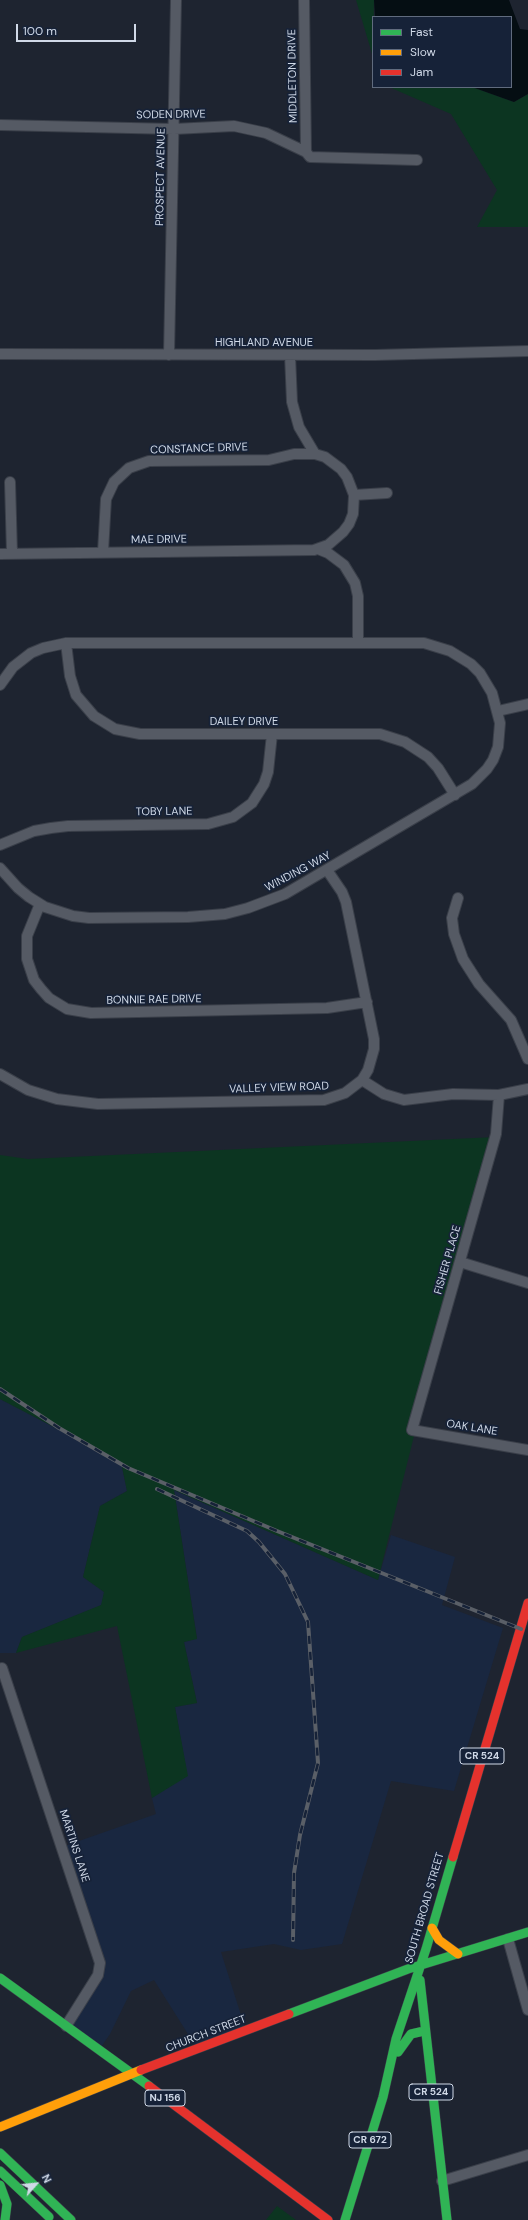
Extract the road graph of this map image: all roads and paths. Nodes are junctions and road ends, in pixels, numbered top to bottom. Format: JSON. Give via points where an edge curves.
{"nodes":[{"id":1,"x":176,"y":0,"type":"edge"},
{"id":2,"x":304,"y":0,"type":"edge"},
{"id":3,"x":0,"y":125,"type":"edge"},
{"id":4,"x":174,"y":128,"type":"junction"},
{"id":5,"x":306,"y":152,"type":"junction"},
{"id":6,"x":417,"y":160,"type":"dead end"},
{"id":7,"x":528,"y":351,"type":"edge"},
{"id":8,"x":0,"y":354,"type":"edge"},
{"id":9,"x":169,"y":355,"type":"junction"},
{"id":10,"x":290,"y":355,"type":"junction"},
{"id":11,"x":315,"y":454,"type":"junction"},
{"id":12,"x":10,"y":482,"type":"dead end"},
{"id":13,"x":387,"y":493,"type":"dead end"},
{"id":14,"x":354,"y":495,"type":"junction"},
{"id":15,"x":318,"y":549,"type":"junction"},
{"id":16,"x":104,"y":552,"type":"junction"},
{"id":17,"x":0,"y":554,"type":"edge"},
{"id":18,"x":12,"y":554,"type":"junction"},
{"id":19,"x":358,"y":642,"type":"junction"},
{"id":20,"x":66,"y":643,"type":"junction"},
{"id":21,"x":1,"y":680,"type":"edge"},
{"id":22,"x":528,"y":704,"type":"edge"},
{"id":23,"x":498,"y":711,"type":"junction"},
{"id":24,"x":272,"y":734,"type":"junction"},
{"id":25,"x":454,"y":795,"type":"junction"},
{"id":26,"x":0,"y":845,"type":"edge"},
{"id":27,"x":0,"y":868,"type":"edge"},
{"id":28,"x":327,"y":870,"type":"junction"},
{"id":29,"x":458,"y":898,"type":"dead end"},
{"id":30,"x":40,"y":904,"type":"junction"},
{"id":31,"x":367,"y":1002,"type":"junction"},
{"id":32,"x":528,"y":1059,"type":"edge"},
{"id":33,"x":0,"y":1074,"type":"edge"},
{"id":34,"x":362,"y":1080,"type":"junction"},
{"id":35,"x":528,"y":1089,"type":"edge"},
{"id":36,"x":499,"y":1095,"type":"junction"},
{"id":37,"x":460,"y":1262,"type":"junction"},
{"id":38,"x":528,"y":1282,"type":"edge"},
{"id":39,"x":412,"y":1430,"type":"joint"},
{"id":40,"x":528,"y":1450,"type":"edge"},
{"id":41,"x":528,"y":1603,"type":"edge"},
{"id":42,"x":2,"y":1668,"type":"dead end"},
{"id":43,"x":432,"y":1928,"type":"junction"},
{"id":44,"x":528,"y":1932,"type":"edge"},
{"id":45,"x":508,"y":1938,"type":"junction"},
{"id":46,"x":458,"y":1954,"type":"junction"},
{"id":47,"x":421,"y":1965,"type":"junction"},
{"id":48,"x":0,"y":1978,"type":"edge"},
{"id":49,"x":528,"y":2010,"type":"edge"},
{"id":50,"x":66,"y":2026,"type":"junction"},
{"id":51,"x":424,"y":2031,"type":"junction"},
{"id":52,"x":392,"y":2059,"type":"junction"},
{"id":53,"x":133,"y":2074,"type":"junction"},
{"id":54,"x":0,"y":2127,"type":"edge"},
{"id":55,"x":0,"y":2153,"type":"edge"},
{"id":56,"x":528,"y":2155,"type":"edge"},
{"id":57,"x":0,"y":2171,"type":"edge"},
{"id":58,"x":442,"y":2181,"type":"junction"},
{"id":59,"x":0,"y":2185,"type":"edge"},
{"id":60,"x":5,"y":2220,"type":"edge"},
{"id":61,"x":53,"y":2220,"type":"edge"},
{"id":62,"x":70,"y":2220,"type":"edge"},
{"id":63,"x":328,"y":2220,"type":"edge"},
{"id":64,"x":345,"y":2220,"type":"edge"},
{"id":65,"x":447,"y":2220,"type":"edge"}],
"edges":[{"from":1,"to":4,"type":"street","name":"PROSPECT AVENUE"},
{"from":2,"to":5,"type":"street","name":"MIDDLETON DRIVE"},
{"from":3,"to":4,"type":"street","name":"SODEN DRIVE"},
{"from":4,"to":5,"type":"street","name":"SODEN DRIVE","via":[[249,128]]},
{"from":4,"to":9,"type":"street","name":"PROSPECT AVENUE"},
{"from":5,"to":6,"type":"street","name":"SODEN DRIVE","via":[[310,157],[335,159]]},
{"from":7,"to":10,"type":"street","name":"HIGHLAND AVENUE"},
{"from":8,"to":9,"type":"street","name":"HIGHLAND AVENUE"},
{"from":9,"to":10,"type":"street","name":"HIGHLAND AVENUE"},
{"from":10,"to":11,"type":"street","via":[[295,416]]},
{"from":11,"to":14,"type":"street","via":[[325,457],[342,469],[350,481]]},
{"from":11,"to":16,"type":"street","name":"CONSTANCE DRIVE","via":[[294,454],[269,460],[149,461],[129,468],[114,482],[106,499]]},
{"from":12,"to":18,"type":"street"},
{"from":13,"to":14,"type":"street"},
{"from":14,"to":15,"type":"street","via":[[352,514],[343,532],[328,545]]},
{"from":15,"to":16,"type":"street","name":"MAE DRIVE"},
{"from":15,"to":19,"type":"street","via":[[337,558],[355,583],[358,596]]},
{"from":16,"to":18,"type":"street","name":"MAE DRIVE"},
{"from":17,"to":18,"type":"street","name":"MAE DRIVE"},
{"from":19,"to":20,"type":"street","name":"WINDING WAY"},
{"from":19,"to":23,"type":"street","name":"WINDING WAY","via":[[424,643],[450,651],[480,673],[492,693]]},
{"from":20,"to":21,"type":"street","name":"WINDING WAY","via":[[31,653]]},
{"from":20,"to":24,"type":"street","name":"DAILEY DRIVE","via":[[70,676],[76,695],[94,716],[115,729],[140,734]]},
{"from":22,"to":23,"type":"street"},
{"from":23,"to":25,"type":"street","name":"WINDING WAY","via":[[500,735],[493,760],[480,778]]},
{"from":24,"to":25,"type":"street","name":"DAILEY DRIVE","via":[[380,734],[393,737],[428,757],[443,775]]},
{"from":24,"to":26,"type":"street","name":"TOBY LANE","via":[[268,772],[264,784],[252,803],[233,817],[208,824],[56,827]]},
{"from":25,"to":28,"type":"street","name":"WINDING WAY"},
{"from":27,"to":30,"type":"street","name":"WINDING WAY","via":[[18,888]]},
{"from":28,"to":30,"type":"street","name":"WINDING WAY","via":[[266,902],[205,916],[89,918],[59,912]]},
{"from":28,"to":31,"type":"street","name":"VALLEY VIEW ROAD","via":[[346,902]]},
{"from":29,"to":32,"type":"street","via":[[452,918],[462,958],[479,984],[511,1020]]},
{"from":30,"to":31,"type":"street","name":"BONNIE RAE DRIVE","via":[[27,936],[28,964],[41,990],[68,1009],[91,1013],[319,1008]]},
{"from":31,"to":34,"type":"street","name":"VALLEY VIEW ROAD","via":[[374,1050]]},
{"from":33,"to":34,"type":"street","name":"VALLEY VIEW ROAD","via":[[28,1090],[78,1103],[98,1104],[324,1100],[345,1093]]},
{"from":34,"to":36,"type":"street","via":[[384,1094],[404,1100],[453,1094]]},
{"from":35,"to":36,"type":"street"},
{"from":36,"to":37,"type":"street","name":"FISHER PLACE","via":[[496,1134]]},
{"from":37,"to":38,"type":"street"},
{"from":37,"to":39,"type":"street","name":"FISHER PLACE"},
{"from":39,"to":40,"type":"street","name":"OAK LANE"},
{"from":41,"to":43,"type":"main road","name":"SOUTH BROAD STREET","number":"CR 524"},
{"from":42,"to":50,"type":"street","name":"MARTINS LANE","via":[[100,1963],[98,1975]]},
{"from":43,"to":46,"type":"main road","via":[[438,1940]]},
{"from":43,"to":47,"type":"main road","name":"SOUTH BROAD STREET","number":"CR 524"},
{"from":44,"to":45,"type":"main road","name":"CHURCH STREET"},
{"from":45,"to":46,"type":"main road","name":"CHURCH STREET"},
{"from":45,"to":49,"type":"street"},
{"from":46,"to":47,"type":"main road","name":"CHURCH STREET"},
{"from":47,"to":51,"type":"main road","number":"CR 524"},
{"from":47,"to":52,"type":"main road","name":"SOUTH BROAD STREET","number":"CR 672"},
{"from":47,"to":53,"type":"main road","name":"CHURCH STREET"},
{"from":48,"to":50,"type":"main road","number":"NJ 156"},
{"from":50,"to":53,"type":"main road","number":"NJ 156"},
{"from":51,"to":52,"type":"main road","via":[[411,2034]]},
{"from":51,"to":58,"type":"main road","number":"CR 524"},
{"from":52,"to":64,"type":"main road","name":"SOUTH BROAD STREET","number":"CR 672","via":[[382,2103]]},
{"from":53,"to":54,"type":"main road","name":"CHURCH STREET"},
{"from":53,"to":63,"type":"main road","number":"NJ 156"},
{"from":55,"to":62,"type":"main road"},
{"from":56,"to":58,"type":"street"},
{"from":57,"to":61,"type":"main road"},
{"from":58,"to":65,"type":"main road","number":"CR 524"},
{"from":59,"to":60,"type":"main road","via":[[7,2204]]}]}
